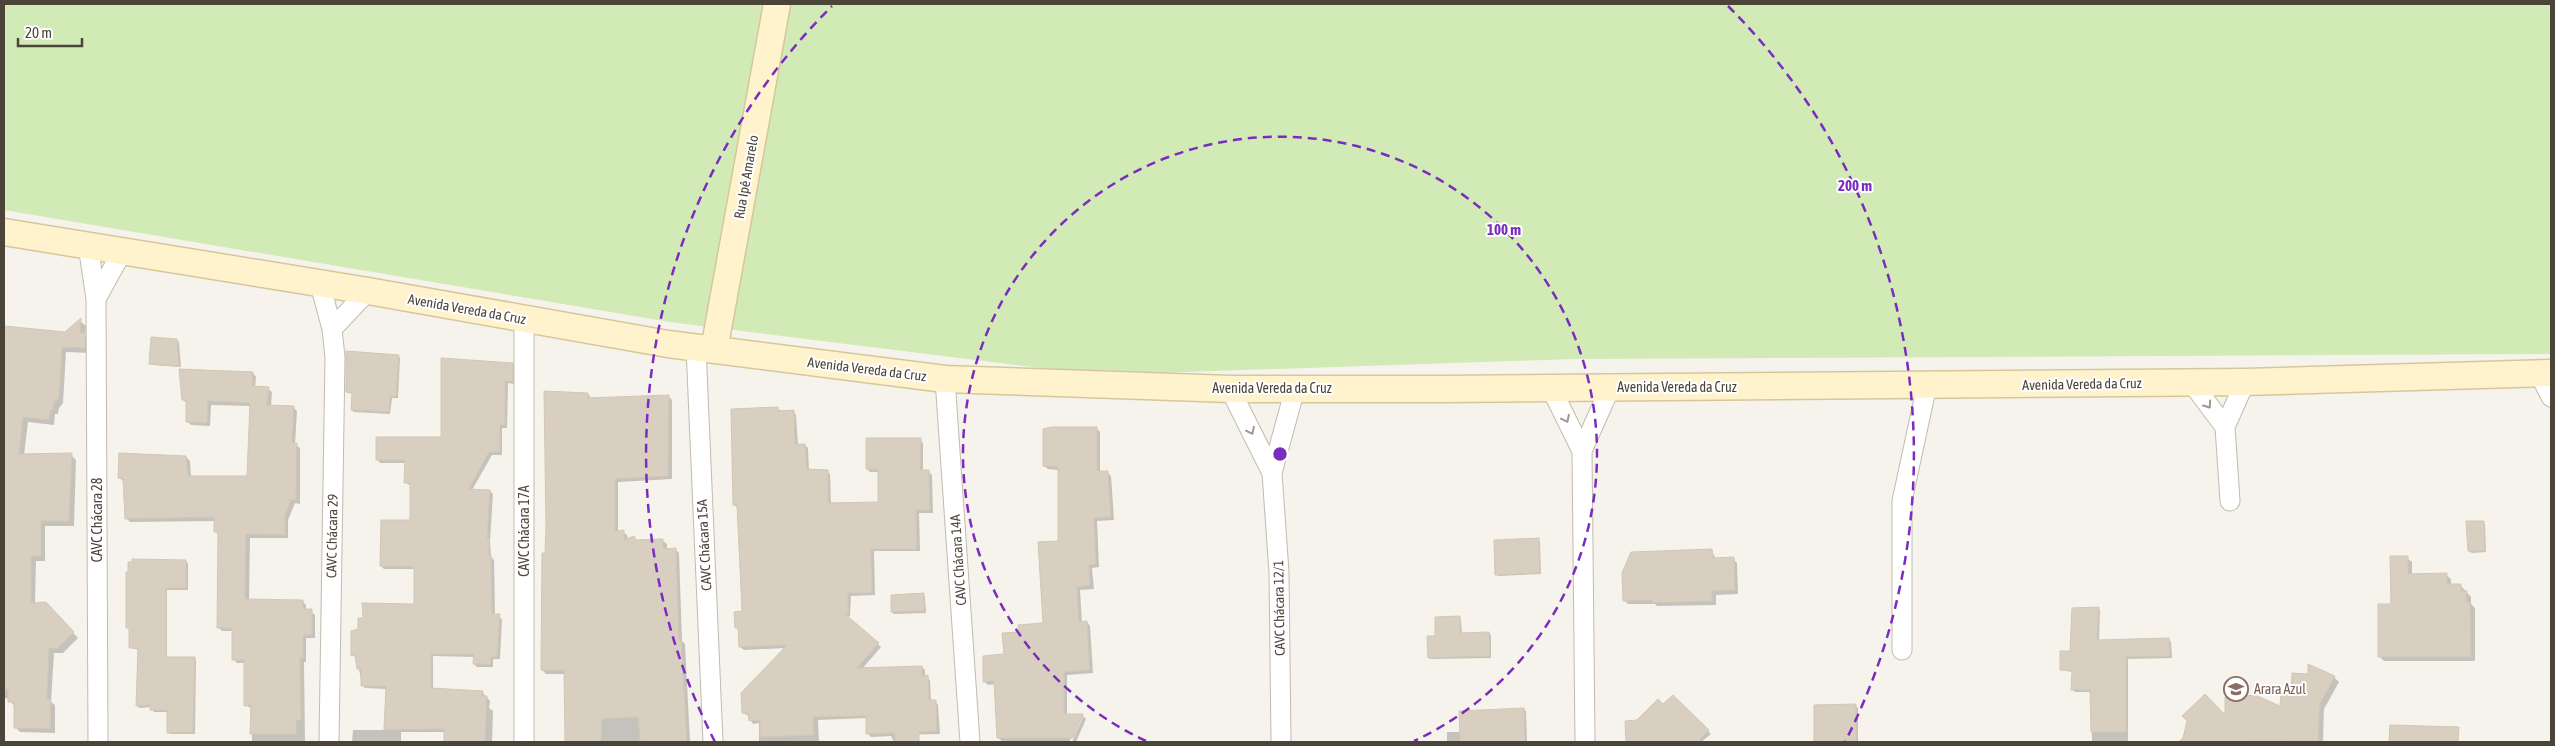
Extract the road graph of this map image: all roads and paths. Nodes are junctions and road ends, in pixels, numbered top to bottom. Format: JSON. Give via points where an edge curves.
{"nodes":[{"id":1,"x":777,"y":4,"type":"edge"},
{"id":2,"x":4,"y":232,"type":"edge"},
{"id":3,"x":88,"y":245,"type":"junction"},
{"id":4,"x":123,"y":250,"type":"junction"},
{"id":5,"x":320,"y":284,"type":"junction"},
{"id":6,"x":368,"y":291,"type":"junction"},
{"id":7,"x":96,"y":299,"type":"junction"},
{"id":8,"x":721,"y":311,"type":"junction"},
{"id":9,"x":524,"y":320,"type":"junction"},
{"id":10,"x":332,"y":329,"type":"junction"},
{"id":11,"x":668,"y":344,"type":"junction"},
{"id":12,"x":705,"y":349,"type":"junction"},
{"id":13,"x":754,"y":356,"type":"junction"},
{"id":14,"x":2547,"y":370,"type":"edge"},
{"id":15,"x":945,"y":379,"type":"junction"},
{"id":16,"x":2245,"y":382,"type":"junction"},
{"id":17,"x":2192,"y":383,"type":"junction"},
{"id":18,"x":1926,"y":385,"type":"junction"},
{"id":19,"x":1295,"y":388,"type":"junction"},
{"id":20,"x":1551,"y":388,"type":"junction"},
{"id":21,"x":1610,"y":388,"type":"junction"},
{"id":22,"x":1230,"y":389,"type":"junction"},
{"id":23,"x":2551,"y":397,"type":"edge"},
{"id":24,"x":2225,"y":427,"type":"junction"},
{"id":25,"x":1582,"y":451,"type":"junction"},
{"id":26,"x":1272,"y":473,"type":"junction"},
{"id":27,"x":2230,"y":501,"type":"dead end"},
{"id":28,"x":1902,"y":650,"type":"dead end"},
{"id":29,"x":98,"y":742,"type":"edge"},
{"id":30,"x":329,"y":742,"type":"edge"},
{"id":31,"x":524,"y":742,"type":"edge"},
{"id":32,"x":713,"y":742,"type":"edge"},
{"id":33,"x":970,"y":742,"type":"edge"},
{"id":34,"x":1281,"y":742,"type":"edge"},
{"id":35,"x":1585,"y":742,"type":"edge"}],
"edges":[{"from":1,"to":8,"type":"street","name":"Rua Ipê Amarelo"},
{"from":2,"to":3,"type":"street","name":"Avenida Vereda da Cruz"},
{"from":3,"to":4,"type":"street","name":"Avenida Vereda da Cruz"},
{"from":3,"to":7,"type":"street","name":"CAVC Chácara 28"},
{"from":4,"to":5,"type":"street","name":"Avenida Vereda da Cruz"},
{"from":4,"to":7,"type":"street","name":"CAVC Chácara 28"},
{"from":5,"to":6,"type":"street","name":"Avenida Vereda da Cruz"},
{"from":5,"to":10,"type":"street","name":"CAVC Chácara 29"},
{"from":6,"to":9,"type":"street","name":"Avenida Vereda da Cruz"},
{"from":6,"to":10,"type":"street"},
{"from":7,"to":29,"type":"street","name":"CAVC Chácara 28"},
{"from":8,"to":11,"type":"street","via":[[707,323]]},
{"from":8,"to":12,"type":"street","name":"Rua Ipê Amarelo"},
{"from":8,"to":13,"type":"street","via":[[734,340]]},
{"from":9,"to":11,"type":"street","name":"Avenida Vereda da Cruz"},
{"from":9,"to":31,"type":"street","name":"CAVC Chácara 17A"},
{"from":10,"to":30,"type":"street","name":"CAVC Chácara 29","via":[[335,357]]},
{"from":11,"to":12,"type":"street","name":"Avenida Vereda da Cruz"},
{"from":12,"to":13,"type":"street","name":"Avenida Vereda da Cruz"},
{"from":12,"to":32,"type":"street","name":"CAVC Chácara 15A"},
{"from":13,"to":15,"type":"street","name":"Avenida Vereda da Cruz"},
{"from":14,"to":16,"type":"street","name":"Avenida Vereda da Cruz","via":[[2469,368],[2436,376]]},
{"from":14,"to":23,"type":"street"},
{"from":15,"to":22,"type":"street","name":"Avenida Vereda da Cruz"},
{"from":15,"to":33,"type":"street","name":"CAVC Chácara 14A"},
{"from":16,"to":17,"type":"street","name":"Avenida Vereda da Cruz"},
{"from":16,"to":24,"type":"street"},
{"from":17,"to":18,"type":"street","name":"Avenida Vereda da Cruz"},
{"from":17,"to":24,"type":"street","one_way":true},
{"from":18,"to":21,"type":"street","name":"Avenida Vereda da Cruz"},
{"from":18,"to":28,"type":"street","via":[[1902,501]]},
{"from":19,"to":20,"type":"street","name":"Avenida Vereda da Cruz"},
{"from":19,"to":22,"type":"street","name":"Avenida Vereda da Cruz"},
{"from":19,"to":26,"type":"street","name":"CAVC Chácara 12/1"},
{"from":20,"to":21,"type":"street","name":"Avenida Vereda da Cruz"},
{"from":20,"to":25,"type":"street","one_way":true},
{"from":21,"to":25,"type":"street"},
{"from":22,"to":26,"type":"street","name":"CAVC Chácara 12/1","one_way":true},
{"from":24,"to":27,"type":"street"},
{"from":25,"to":35,"type":"street"},
{"from":26,"to":34,"type":"street","name":"CAVC Chácara 12/1","via":[[1279,572]]}]}
